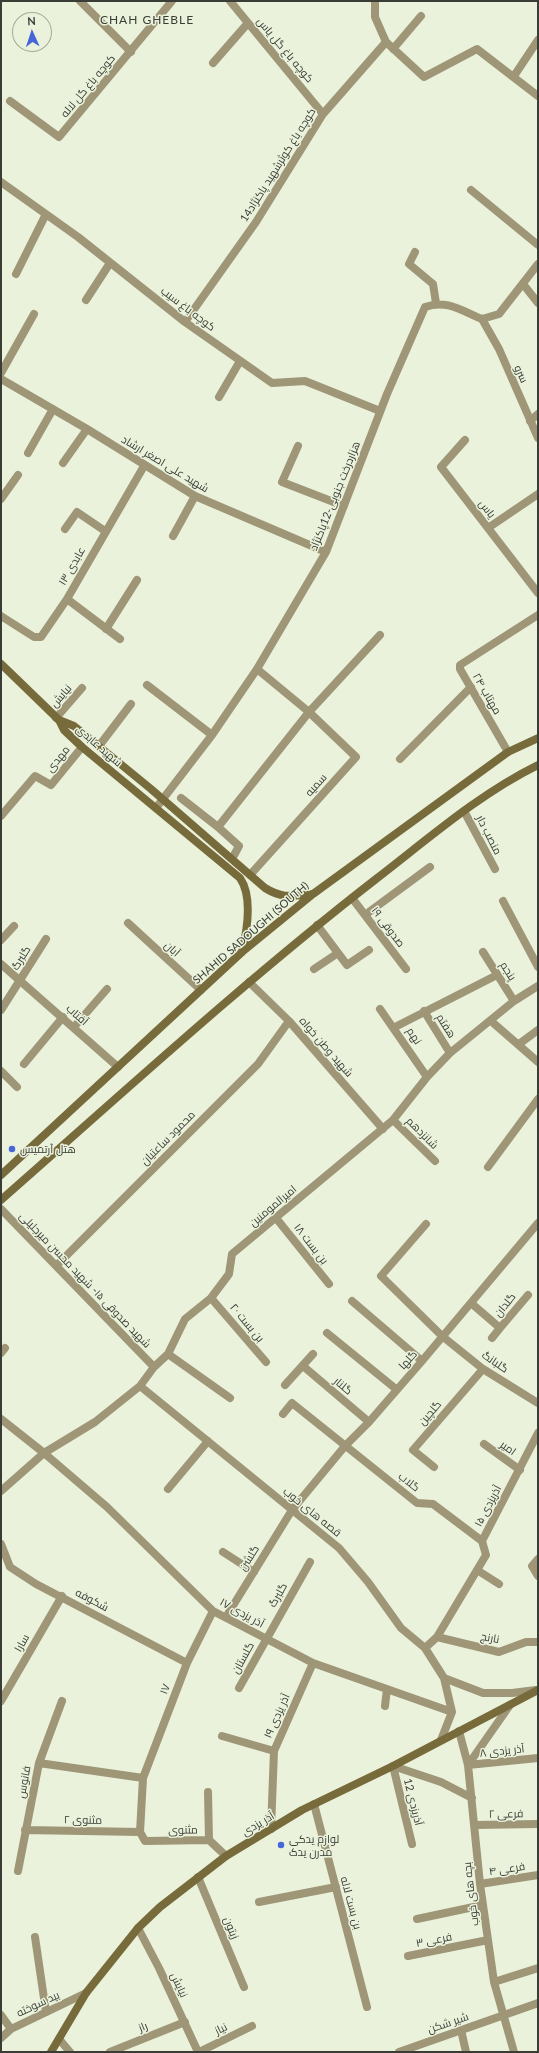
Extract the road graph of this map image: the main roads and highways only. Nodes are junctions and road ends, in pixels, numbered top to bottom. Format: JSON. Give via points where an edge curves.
{"nodes":[{"id":1,"x":1,"y":664,"type":"edge"},
{"id":2,"x":58,"y":719,"type":"junction"},
{"id":3,"x":538,"y":738,"type":"edge"},
{"id":4,"x":538,"y":765,"type":"edge"},
{"id":5,"x":313,"y":894,"type":"junction"},
{"id":6,"x":242,"y":952,"type":"junction"},
{"id":7,"x":1,"y":1176,"type":"edge"},
{"id":8,"x":1,"y":1200,"type":"edge"},
{"id":9,"x":537,"y":1690,"type":"edge"},
{"id":10,"x":51,"y":2052,"type":"edge"}],
"edges":[{"from":1,"to":2,"type":"main road"},
{"from":2,"to":5,"type":"main road","name":"شهید عابدی","via":[[74,726],[99,746],[277,895],[288,897]]},
{"from":2,"to":6,"type":"main road","name":"شهید عابدی","via":[[64,730],[82,747],[240,878],[244,884],[246,906],[246,934]]},
{"from":3,"to":5,"type":"main road","name":"SHAHID SADOUGHI (SOUTH)","via":[[508,752]]},
{"from":4,"to":8,"type":"main road","via":[[519,774],[464,810],[317,925]]},
{"from":5,"to":6,"type":"main road","name":"SHAHID SADOUGHI (SOUTH)"},
{"from":6,"to":7,"type":"main road","name":"SHAHID SADOUGHI (SOUTH)"},
{"from":9,"to":10,"type":"main road","name":"آذر یزدی","via":[[393,1766],[314,1804],[226,1856],[160,1907],[138,1928],[86,1993]]}]}
